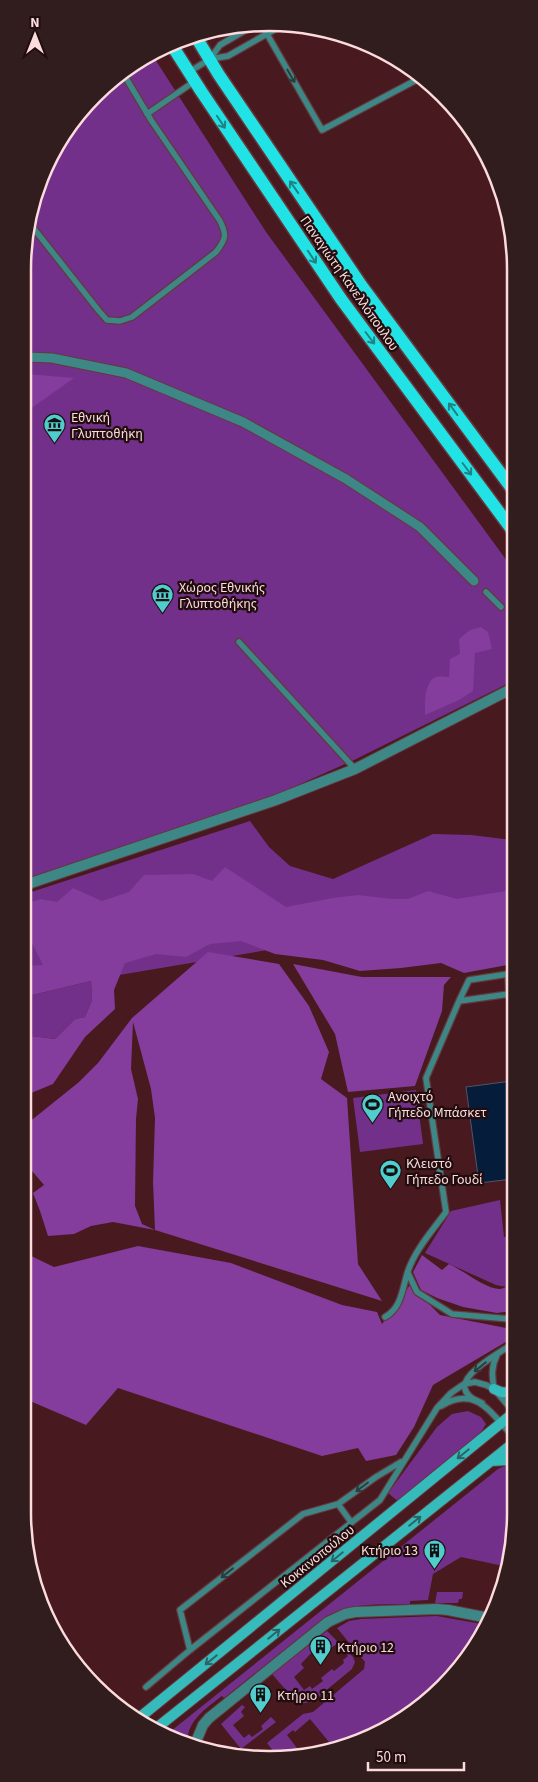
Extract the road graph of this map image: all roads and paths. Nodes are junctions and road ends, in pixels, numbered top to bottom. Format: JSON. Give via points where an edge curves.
{"nodes":[{"id":1,"x":265,"y":31,"type":"edge"},
{"id":2,"x":272,"y":31,"type":"edge"},
{"id":3,"x":241,"y":33,"type":"edge"},
{"id":4,"x":267,"y":34,"type":"junction"},
{"id":5,"x":199,"y":42,"type":"edge"},
{"id":6,"x":175,"y":50,"type":"edge"},
{"id":7,"x":210,"y":59,"type":"junction"},
{"id":8,"x":192,"y":76,"type":"junction"},
{"id":9,"x":126,"y":78,"type":"edge"},
{"id":10,"x":415,"y":81,"type":"edge"},
{"id":11,"x":147,"y":114,"type":"junction"},
{"id":12,"x":35,"y":229,"type":"edge"},
{"id":13,"x":31,"y":357,"type":"edge"},
{"id":14,"x":507,"y":482,"type":"edge"},
{"id":15,"x":507,"y":522,"type":"edge"},
{"id":16,"x":474,"y":581,"type":"dead end"},
{"id":17,"x":486,"y":592,"type":"dead end"},
{"id":18,"x":501,"y":607,"type":"dead end"},
{"id":19,"x":239,"y":642,"type":"dead end"},
{"id":20,"x":507,"y":691,"type":"edge"},
{"id":21,"x":355,"y":769,"type":"junction"},
{"id":22,"x":31,"y":882,"type":"edge"},
{"id":23,"x":507,"y":974,"type":"edge"},
{"id":24,"x":507,"y":994,"type":"edge"},
{"id":25,"x":459,"y":1002,"type":"junction"},
{"id":26,"x":408,"y":1273,"type":"junction"},
{"id":27,"x":385,"y":1317,"type":"dead end"},
{"id":28,"x":507,"y":1319,"type":"edge"},
{"id":29,"x":507,"y":1347,"type":"edge"},
{"id":30,"x":498,"y":1353,"type":"junction"},
{"id":31,"x":464,"y":1384,"type":"junction"},
{"id":32,"x":494,"y":1389,"type":"junction"},
{"id":33,"x":507,"y":1393,"type":"edge"},
{"id":34,"x":482,"y":1404,"type":"junction"},
{"id":35,"x":507,"y":1404,"type":"edge"},
{"id":36,"x":437,"y":1408,"type":"junction"},
{"id":37,"x":507,"y":1419,"type":"edge"},
{"id":38,"x":501,"y":1424,"type":"junction"},
{"id":39,"x":507,"y":1430,"type":"edge"},
{"id":40,"x":507,"y":1448,"type":"edge"},
{"id":41,"x":507,"y":1460,"type":"edge"},
{"id":42,"x":403,"y":1461,"type":"junction"},
{"id":43,"x":491,"y":1461,"type":"junction"},
{"id":44,"x":338,"y":1504,"type":"junction"},
{"id":45,"x":352,"y":1522,"type":"junction"},
{"id":46,"x":483,"y":1617,"type":"edge"},
{"id":47,"x":190,"y":1650,"type":"junction"},
{"id":48,"x":146,"y":1687,"type":"dead end"},
{"id":49,"x":143,"y":1715,"type":"edge"},
{"id":50,"x":160,"y":1724,"type":"edge"},
{"id":51,"x":197,"y":1739,"type":"edge"}],
"edges":[{"from":1,"to":4,"type":"lane"},
{"from":2,"to":4,"type":"lane"},
{"from":3,"to":7,"type":"lane","via":[[220,45]]},
{"from":4,"to":7,"type":"lane","via":[[228,56]]},
{"from":4,"to":10,"type":"lane","one_way":true,"via":[[322,130]]},
{"from":5,"to":7,"type":"main road","name":"Παναγιώτη Κανελλόπουλου"},
{"from":6,"to":8,"type":"main road","name":"Παναγιώτη Κανελλόπουλου"},
{"from":7,"to":8,"type":"lane"},
{"from":14,"to":7,"type":"main road","name":"Παναγιώτη Κανελλόπουλου","one_way":true,"via":[[361,285]]},
{"from":8,"to":11,"type":"lane"},
{"from":8,"to":15,"type":"main road","name":"Παναγιώτη Κανελλόπουλου","one_way":true,"via":[[341,299]]},
{"from":9,"to":11,"type":"lane"},
{"from":11,"to":12,"type":"lane","via":[[220,220],[224,241],[216,252],[132,317],[120,321],[107,320]]},
{"from":13,"to":16,"type":"street","via":[[52,358],[126,374],[243,422],[346,479],[420,527]]},
{"from":17,"to":18,"type":"lane"},
{"from":19,"to":21,"type":"lane"},
{"from":20,"to":21,"type":"street"},
{"from":21,"to":22,"type":"street","via":[[276,800]]},
{"from":23,"to":25,"type":"lane","via":[[469,980]]},
{"from":24,"to":25,"type":"lane"},
{"from":25,"to":26,"type":"lane","via":[[426,1078],[446,1212],[413,1258]]},
{"from":26,"to":27,"type":"lane","via":[[394,1313]]},
{"from":26,"to":28,"type":"lane","via":[[418,1292],[452,1314]]},
{"from":29,"to":30,"type":"lane"},
{"from":30,"to":31,"type":"lane","one_way":true,"via":[[479,1366]]},
{"from":30,"to":32,"type":"lane","via":[[491,1374]]},
{"from":31,"to":32,"type":"lane","via":[[475,1382]]},
{"from":31,"to":34,"type":"lane","via":[[471,1398]]},
{"from":31,"to":36,"type":"lane"},
{"from":32,"to":33,"type":"main road"},
{"from":32,"to":35,"type":"lane"},
{"from":34,"to":36,"type":"lane","via":[[470,1399],[457,1399]]},
{"from":34,"to":38,"type":"lane"},
{"from":36,"to":42,"type":"lane"},
{"from":37,"to":38,"type":"main road","name":"Κοκκινοπούλου"},
{"from":38,"to":39,"type":"lane"},
{"from":38,"to":49,"type":"main road","name":"Κοκκινοπούλου","one_way":true},
{"from":40,"to":43,"type":"main road"},
{"from":41,"to":43,"type":"main road"},
{"from":42,"to":44,"type":"lane","one_way":true},
{"from":42,"to":45,"type":"lane","via":[[380,1500]]},
{"from":50,"to":43,"type":"main road","one_way":true},
{"from":44,"to":45,"type":"lane"},
{"from":44,"to":47,"type":"lane","one_way":true,"via":[[303,1514],[180,1610]]},
{"from":45,"to":47,"type":"lane"},
{"from":46,"to":51,"type":"street","via":[[437,1609],[354,1612],[337,1617],[209,1718]]},
{"from":47,"to":48,"type":"lane"}]}
